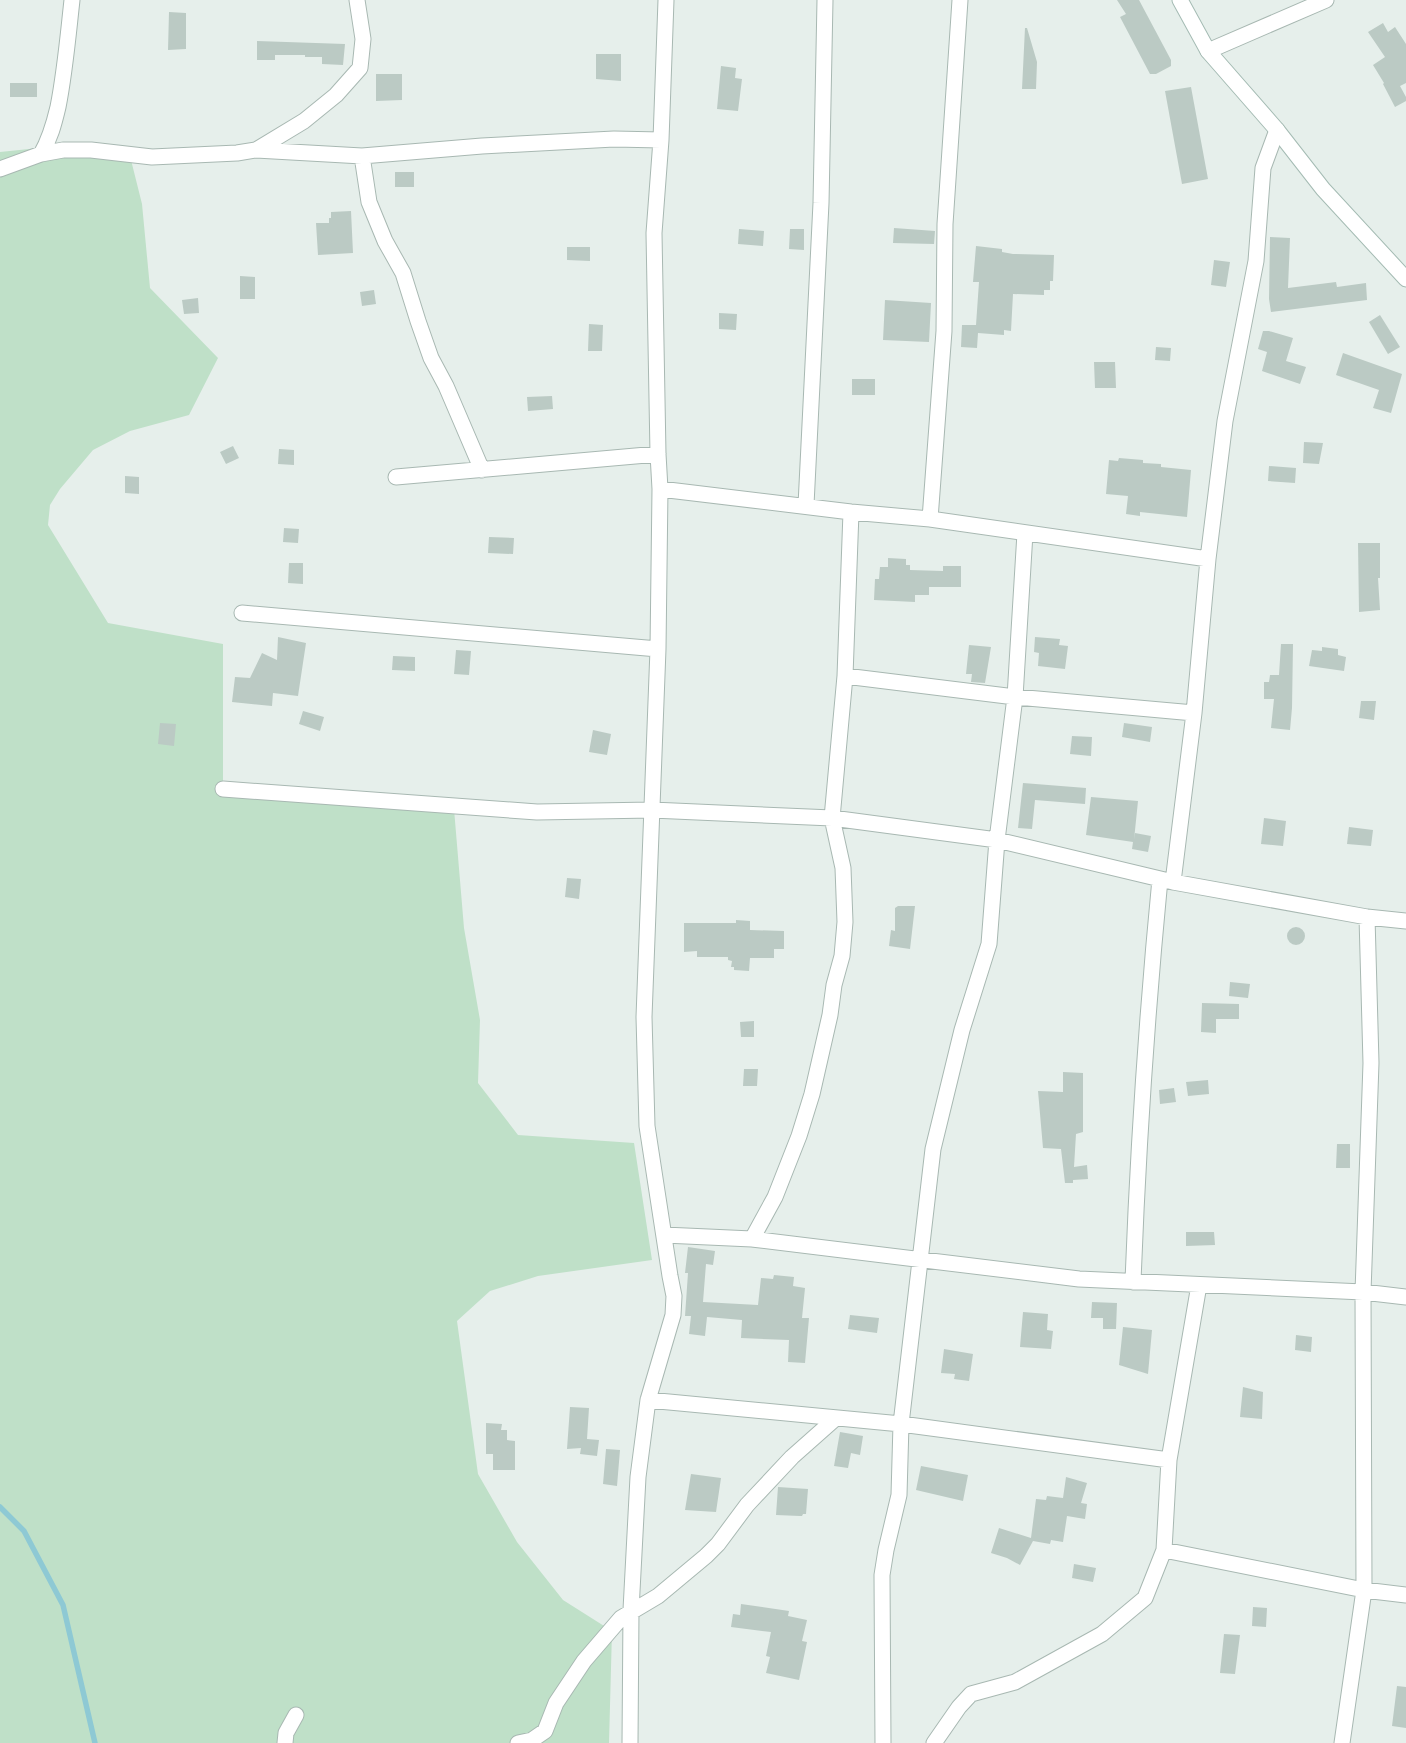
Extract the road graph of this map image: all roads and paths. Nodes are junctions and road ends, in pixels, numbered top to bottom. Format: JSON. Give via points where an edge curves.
{"nodes":[{"id":1,"x":72,"y":0,"type":"edge"},
{"id":2,"x":357,"y":0,"type":"edge"},
{"id":3,"x":666,"y":0,"type":"edge"},
{"id":4,"x":825,"y":0,"type":"edge"},
{"id":5,"x":960,"y":0,"type":"edge"},
{"id":6,"x":1180,"y":0,"type":"edge"},
{"id":7,"x":1326,"y":0,"type":"edge"},
{"id":8,"x":1208,"y":51,"type":"junction"},
{"id":9,"x":1277,"y":130,"type":"junction"},
{"id":10,"x":661,"y":140,"type":"junction"},
{"id":11,"x":256,"y":150,"type":"junction"},
{"id":12,"x":41,"y":154,"type":"junction"},
{"id":13,"x":362,"y":156,"type":"junction"},
{"id":14,"x":0,"y":169,"type":"edge"},
{"id":15,"x":1406,"y":279,"type":"edge"},
{"id":16,"x":658,"y":454,"type":"junction"},
{"id":17,"x":482,"y":470,"type":"junction"},
{"id":18,"x":396,"y":477,"type":"dead end"},
{"id":19,"x":660,"y":489,"type":"junction"},
{"id":20,"x":806,"y":505,"type":"junction"},
{"id":21,"x":852,"y":512,"type":"junction"},
{"id":22,"x":930,"y":519,"type":"junction"},
{"id":23,"x":1025,"y":533,"type":"junction"},
{"id":24,"x":1208,"y":559,"type":"junction"},
{"id":25,"x":242,"y":613,"type":"dead end"},
{"id":26,"x":658,"y":649,"type":"junction"},
{"id":27,"x":845,"y":676,"type":"junction"},
{"id":28,"x":1014,"y":696,"type":"junction"},
{"id":29,"x":1194,"y":713,"type":"junction"},
{"id":30,"x":223,"y":788,"type":"dead end"},
{"id":31,"x":652,"y":810,"type":"junction"},
{"id":32,"x":832,"y":818,"type":"junction"},
{"id":33,"x":997,"y":840,"type":"junction"},
{"id":34,"x":1167,"y":881,"type":"junction"},
{"id":35,"x":1367,"y":917,"type":"junction"},
{"id":36,"x":1406,"y":922,"type":"edge"},
{"id":37,"x":664,"y":1234,"type":"junction"},
{"id":38,"x":752,"y":1240,"type":"junction"},
{"id":39,"x":919,"y":1260,"type":"junction"},
{"id":40,"x":1133,"y":1282,"type":"junction"},
{"id":41,"x":1199,"y":1285,"type":"junction"},
{"id":42,"x":1363,"y":1292,"type":"junction"},
{"id":43,"x":1406,"y":1297,"type":"edge"},
{"id":44,"x":648,"y":1400,"type":"junction"},
{"id":45,"x":836,"y":1418,"type":"junction"},
{"id":46,"x":901,"y":1424,"type":"junction"},
{"id":47,"x":1169,"y":1460,"type":"junction"},
{"id":48,"x":1164,"y":1550,"type":"junction"},
{"id":49,"x":1364,"y":1590,"type":"junction"},
{"id":50,"x":1406,"y":1595,"type":"edge"},
{"id":51,"x":631,"y":1610,"type":"junction"},
{"id":52,"x":296,"y":1715,"type":"dead end"},
{"id":53,"x":285,"y":1743,"type":"edge"},
{"id":54,"x":518,"y":1743,"type":"edge"},
{"id":55,"x":630,"y":1743,"type":"edge"},
{"id":56,"x":883,"y":1743,"type":"edge"},
{"id":57,"x":934,"y":1743,"type":"edge"},
{"id":58,"x":1342,"y":1743,"type":"edge"}],
"edges":[{"from":1,"to":12,"type":"street","via":[[64,77],[53,128]]},
{"from":2,"to":11,"type":"street","via":[[363,39],[360,68],[336,95],[304,122]]},
{"from":3,"to":10,"type":"street"},
{"from":4,"to":20,"type":"street","via":[[821,203]]},
{"from":5,"to":22,"type":"street","via":[[945,224],[944,331]]},
{"from":6,"to":8,"type":"street"},
{"from":7,"to":8,"type":"street"},
{"from":8,"to":9,"type":"street"},
{"from":9,"to":15,"type":"street","via":[[1324,189]]},
{"from":9,"to":24,"type":"street","via":[[1263,168],[1256,261],[1225,421]]},
{"from":10,"to":13,"type":"street","via":[[492,146]]},
{"from":10,"to":16,"type":"street","via":[[654,233]]},
{"from":11,"to":12,"type":"street","via":[[152,157],[91,150]]},
{"from":11,"to":13,"type":"street"},
{"from":12,"to":14,"type":"street"},
{"from":13,"to":17,"type":"street","via":[[369,202],[403,273],[431,358]]},
{"from":16,"to":17,"type":"street"},
{"from":16,"to":19,"type":"street"},
{"from":17,"to":18,"type":"street"},
{"from":19,"to":20,"type":"street"},
{"from":19,"to":26,"type":"street"},
{"from":20,"to":21,"type":"street"},
{"from":21,"to":22,"type":"street"},
{"from":21,"to":27,"type":"street"},
{"from":22,"to":23,"type":"street"},
{"from":23,"to":24,"type":"street"},
{"from":23,"to":28,"type":"street"},
{"from":24,"to":29,"type":"street"},
{"from":25,"to":26,"type":"street"},
{"from":26,"to":31,"type":"street"},
{"from":27,"to":28,"type":"street"},
{"from":27,"to":32,"type":"street"},
{"from":28,"to":29,"type":"street"},
{"from":28,"to":33,"type":"street"},
{"from":29,"to":34,"type":"street"},
{"from":30,"to":31,"type":"street","via":[[537,812]]},
{"from":31,"to":32,"type":"street"},
{"from":31,"to":37,"type":"street","via":[[644,1017],[646,1126]]},
{"from":32,"to":33,"type":"street"},
{"from":32,"to":38,"type":"street","via":[[843,868],[845,922],[842,956],[812,1094],[799,1136],[775,1197]]},
{"from":33,"to":34,"type":"street"},
{"from":33,"to":39,"type":"street","via":[[989,944],[962,1030],[933,1149]]},
{"from":34,"to":35,"type":"street"},
{"from":34,"to":40,"type":"street","via":[[1148,1004]]},
{"from":35,"to":36,"type":"street"},
{"from":35,"to":42,"type":"street","via":[[1371,1063]]},
{"from":37,"to":38,"type":"street"},
{"from":37,"to":44,"type":"street","via":[[674,1305]]},
{"from":38,"to":39,"type":"street"},
{"from":39,"to":40,"type":"street","via":[[1079,1279]]},
{"from":39,"to":46,"type":"street"},
{"from":40,"to":41,"type":"street"},
{"from":41,"to":42,"type":"street"},
{"from":41,"to":47,"type":"street"},
{"from":42,"to":43,"type":"street"},
{"from":42,"to":49,"type":"street"},
{"from":44,"to":45,"type":"street"},
{"from":44,"to":51,"type":"street","via":[[638,1476]]},
{"from":45,"to":46,"type":"street"},
{"from":45,"to":51,"type":"street","via":[[792,1457],[706,1556],[658,1596]]},
{"from":46,"to":47,"type":"street"},
{"from":46,"to":56,"type":"street","via":[[899,1495],[882,1575]]},
{"from":47,"to":48,"type":"street"},
{"from":48,"to":49,"type":"street"},
{"from":48,"to":57,"type":"street","via":[[1145,1598],[1102,1634],[1015,1682],[971,1694]]},
{"from":49,"to":50,"type":"street"},
{"from":49,"to":58,"type":"street"},
{"from":51,"to":54,"type":"street","via":[[608,1631],[584,1661],[556,1703],[545,1731],[532,1740]]},
{"from":51,"to":55,"type":"street"},
{"from":52,"to":53,"type":"street","via":[[286,1733]]}]}
